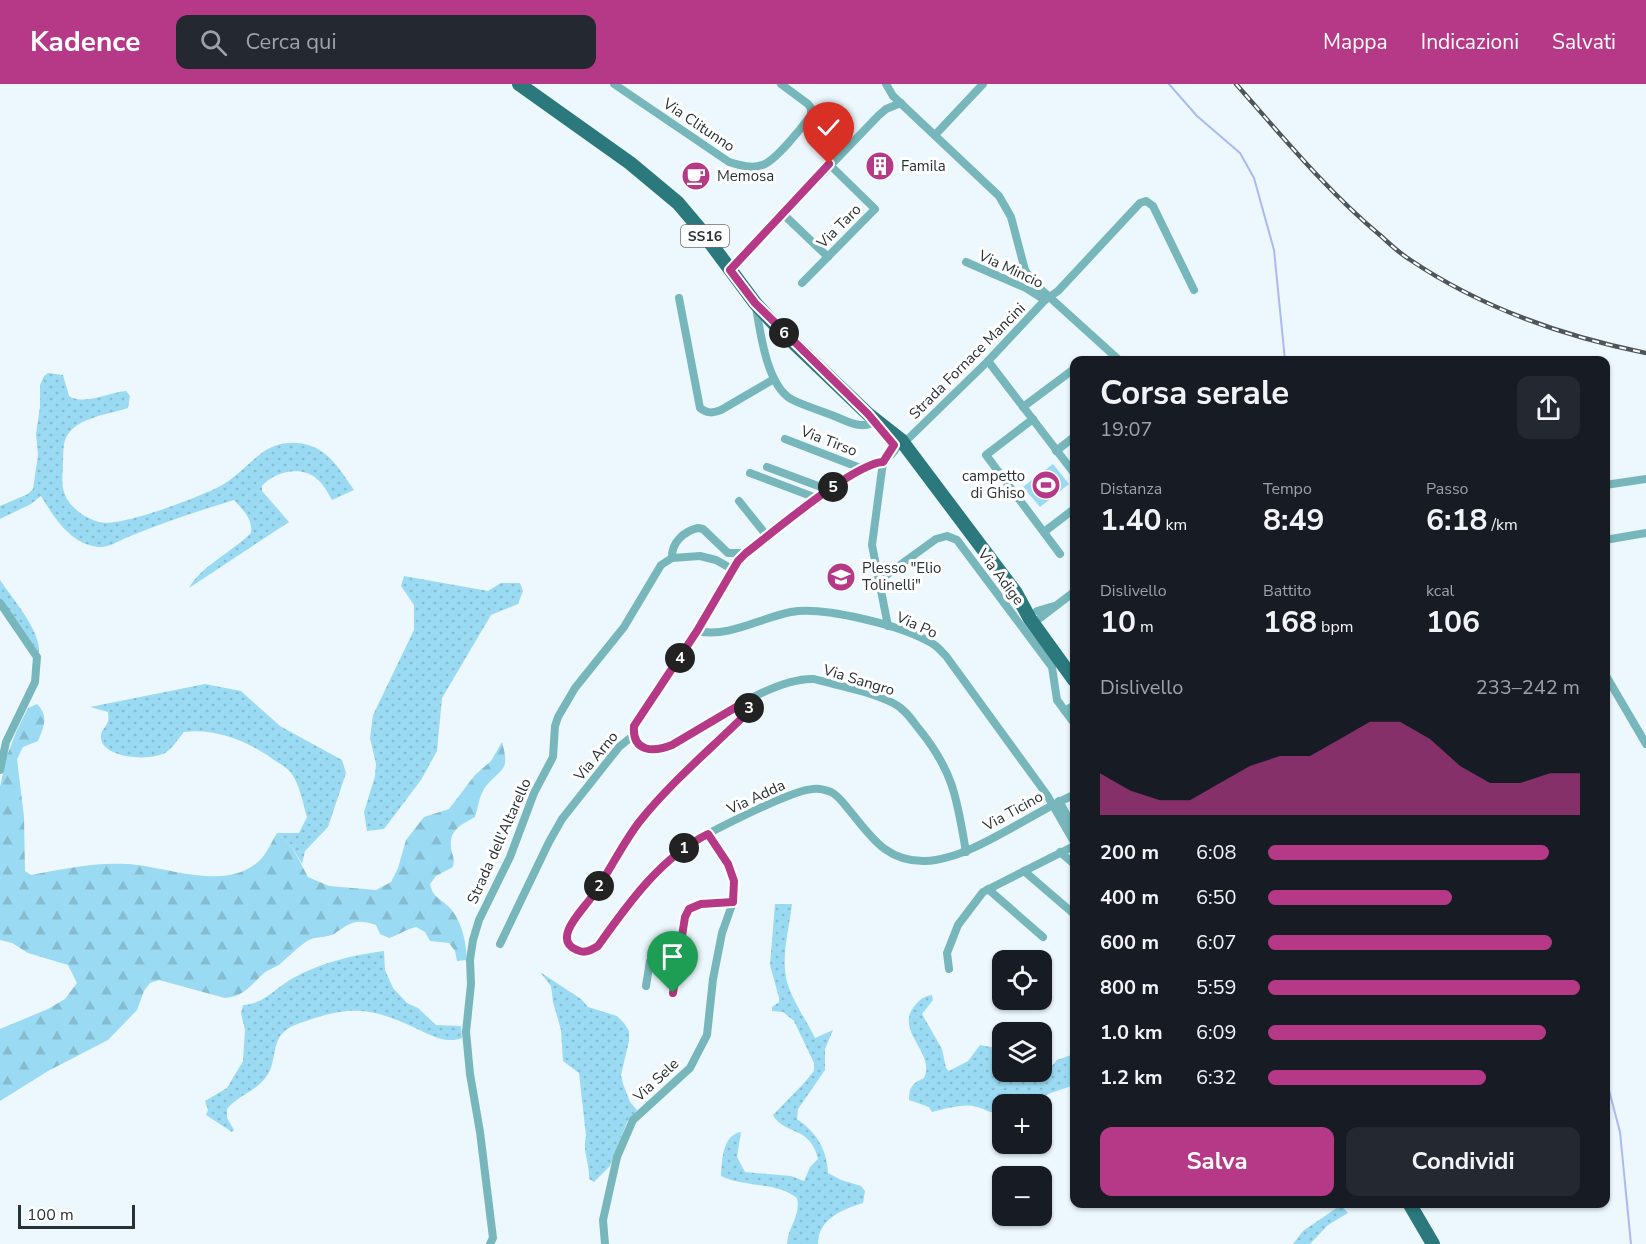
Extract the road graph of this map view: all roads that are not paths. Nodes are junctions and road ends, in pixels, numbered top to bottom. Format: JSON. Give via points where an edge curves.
{"nodes":[{"id":1,"x":519,"y":84,"type":"edge"},
{"id":2,"x":614,"y":84,"type":"edge"},
{"id":3,"x":780,"y":84,"type":"edge"},
{"id":4,"x":886,"y":84,"type":"edge"},
{"id":5,"x":983,"y":84,"type":"edge"},
{"id":6,"x":893,"y":96,"type":"junction"},
{"id":7,"x":901,"y":103,"type":"junction"},
{"id":8,"x":886,"y":109,"type":"junction"},
{"id":9,"x":935,"y":135,"type":"junction"},
{"id":10,"x":829,"y":164,"type":"junction"},
{"id":11,"x":783,"y":214,"type":"junction"},
{"id":12,"x":828,"y":257,"type":"junction"},
{"id":13,"x":966,"y":262,"type":"dead end"},
{"id":14,"x":730,"y":270,"type":"junction"},
{"id":15,"x":802,"y":282,"type":"dead end"},
{"id":16,"x":1194,"y":290,"type":"dead end"},
{"id":17,"x":680,"y":298,"type":"dead end"},
{"id":18,"x":1048,"y":299,"type":"junction"},
{"id":19,"x":755,"y":303,"type":"junction"},
{"id":20,"x":1114,"y":356,"type":"edge"},
{"id":21,"x":988,"y":361,"type":"junction"},
{"id":22,"x":1070,"y":372,"type":"edge"},
{"id":23,"x":774,"y":379,"type":"junction"},
{"id":24,"x":1023,"y":407,"type":"junction"},
{"id":25,"x":871,"y":418,"type":"junction"},
{"id":26,"x":1033,"y":419,"type":"junction"},
{"id":27,"x":785,"y":439,"type":"dead end"},
{"id":28,"x":1070,"y":440,"type":"edge"},
{"id":29,"x":897,"y":444,"type":"junction"},
{"id":30,"x":1056,"y":451,"type":"junction"},
{"id":31,"x":884,"y":460,"type":"junction"},
{"id":32,"x":767,"y":466,"type":"dead end"},
{"id":33,"x":1070,"y":468,"type":"edge"},
{"id":34,"x":863,"y":469,"type":"junction"},
{"id":35,"x":750,"y":473,"type":"dead end"},
{"id":36,"x":1646,"y":479,"type":"edge"},
{"id":37,"x":1610,"y":484,"type":"edge"},
{"id":38,"x":829,"y":490,"type":"junction"},
{"id":39,"x":819,"y":499,"type":"junction"},
{"id":40,"x":739,"y":501,"type":"dead end"},
{"id":41,"x":1070,"y":512,"type":"edge"},
{"id":42,"x":1044,"y":532,"type":"junction"},
{"id":43,"x":1646,"y":533,"type":"edge"},
{"id":44,"x":767,"y":536,"type":"junction"},
{"id":45,"x":1610,"y":539,"type":"edge"},
{"id":46,"x":746,"y":553,"type":"junction"},
{"id":47,"x":1060,"y":554,"type":"dead end"},
{"id":48,"x":672,"y":558,"type":"junction"},
{"id":49,"x":732,"y":569,"type":"junction"},
{"id":50,"x":878,"y":581,"type":"junction"},
{"id":51,"x":1070,"y":595,"type":"edge"},
{"id":52,"x":0,"y":603,"type":"edge"},
{"id":53,"x":1036,"y":616,"type":"junction"},
{"id":54,"x":888,"y":626,"type":"junction"},
{"id":55,"x":697,"y":631,"type":"junction"},
{"id":56,"x":1070,"y":661,"type":"edge"},
{"id":57,"x":1070,"y":673,"type":"edge"},
{"id":58,"x":1610,"y":683,"type":"edge"},
{"id":59,"x":748,"y":700,"type":"junction"},
{"id":60,"x":1070,"y":708,"type":"edge"},
{"id":61,"x":1065,"y":711,"type":"junction"},
{"id":62,"x":1070,"y":718,"type":"edge"},
{"id":63,"x":635,"y":734,"type":"junction"},
{"id":64,"x":1646,"y":744,"type":"edge"},
{"id":65,"x":0,"y":770,"type":"edge"},
{"id":66,"x":1070,"y":797,"type":"edge"},
{"id":67,"x":1056,"y":803,"type":"junction"},
{"id":68,"x":1070,"y":822,"type":"edge"},
{"id":69,"x":708,"y":834,"type":"junction"},
{"id":70,"x":1070,"y":835,"type":"edge"},
{"id":71,"x":1070,"y":846,"type":"edge"},
{"id":72,"x":966,"y":852,"type":"junction"},
{"id":73,"x":1060,"y":852,"type":"junction"},
{"id":74,"x":1070,"y":861,"type":"edge"},
{"id":75,"x":1024,"y":871,"type":"junction"},
{"id":76,"x":988,"y":889,"type":"junction"},
{"id":77,"x":733,"y":902,"type":"junction"},
{"id":78,"x":1070,"y":911,"type":"edge"},
{"id":79,"x":1043,"y":937,"type":"dead end"},
{"id":80,"x":500,"y":944,"type":"dead end"},
{"id":81,"x":678,"y":960,"type":"junction"},
{"id":82,"x":949,"y":969,"type":"dead end"},
{"id":83,"x":646,"y":986,"type":"dead end"},
{"id":84,"x":673,"y":993,"type":"dead end"},
{"id":85,"x":1412,"y":1208,"type":"edge"},
{"id":86,"x":490,"y":1244,"type":"edge"},
{"id":87,"x":605,"y":1244,"type":"edge"},
{"id":88,"x":1433,"y":1244,"type":"edge"}],
"edges":[{"from":1,"to":14,"type":"main road","number":"SS16","via":[[656,183],[695,222]]},
{"from":2,"to":3,"type":"street","name":"Via Clitunno","via":[[729,162],[758,166],[770,161],[811,115],[808,104]]},
{"from":4,"to":6,"type":"street"},
{"from":5,"to":9,"type":"street"},
{"from":6,"to":7,"type":"street"},
{"from":6,"to":8,"type":"street"},
{"from":7,"to":8,"type":"street"},
{"from":7,"to":9,"type":"street"},
{"from":8,"to":10,"type":"street"},
{"from":9,"to":18,"type":"street","via":[[1006,206],[1025,270]]},
{"from":10,"to":11,"type":"street"},
{"from":10,"to":12,"type":"street","name":"Via Taro","via":[[875,209]]},
{"from":11,"to":12,"type":"street"},
{"from":11,"to":14,"type":"street"},
{"from":12,"to":15,"type":"street","name":"Via Taro"},
{"from":13,"to":18,"type":"street","name":"Via Mincio"},
{"from":14,"to":19,"type":"main road","number":"SS16"},
{"from":16,"to":18,"type":"street","name":"Strada Fornace Mancini","via":[[1146,201]]},
{"from":17,"to":23,"type":"street","via":[[700,408],[712,413],[721,410]]},
{"from":18,"to":20,"type":"street"},
{"from":18,"to":21,"type":"street","name":"Strada Fornace Mancini"},
{"from":19,"to":23,"type":"street"},
{"from":19,"to":25,"type":"main road","number":"SS16"},
{"from":21,"to":24,"type":"street"},
{"from":21,"to":29,"type":"street","name":"Strada Fornace Mancini","via":[[909,438]]},
{"from":22,"to":24,"type":"street"},
{"from":23,"to":25,"type":"street","via":[[792,399],[857,425],[863,426]]},
{"from":24,"to":26,"type":"street"},
{"from":25,"to":29,"type":"main road","number":"SS16"},
{"from":26,"to":30,"type":"street"},
{"from":26,"to":42,"type":"street","via":[[986,455]]},
{"from":27,"to":34,"type":"street","name":"Via Tirso"},
{"from":28,"to":30,"type":"street"},
{"from":29,"to":31,"type":"street"},
{"from":29,"to":53,"type":"main road","number":"SS16","via":[[912,453]]},
{"from":30,"to":33,"type":"street"},
{"from":31,"to":34,"type":"street","name":"Via Arno"},
{"from":31,"to":50,"type":"street","via":[[872,545]]},
{"from":32,"to":38,"type":"street"},
{"from":34,"to":38,"type":"street","name":"Via Arno"},
{"from":35,"to":39,"type":"street"},
{"from":36,"to":37,"type":"street"},
{"from":38,"to":39,"type":"street","name":"Via Arno"},
{"from":39,"to":44,"type":"street","name":"Via Arno"},
{"from":40,"to":44,"type":"street"},
{"from":41,"to":42,"type":"street"},
{"from":42,"to":47,"type":"street"},
{"from":43,"to":45,"type":"street"},
{"from":44,"to":46,"type":"street","name":"Via Arno"},
{"from":46,"to":48,"type":"street","name":"Strada dell'Altarello","via":[[728,553],[698,528],[682,535]]},
{"from":46,"to":49,"type":"street","name":"Via Arno"},
{"from":48,"to":49,"type":"street","via":[[700,556]]},
{"from":48,"to":86,"type":"street","name":"Strada dell'Altarello","via":[[650,581],[632,615],[575,688],[558,717],[553,757],[473,940],[467,1055],[493,1238]]},
{"from":49,"to":55,"type":"street","name":"Via Arno"},
{"from":50,"to":54,"type":"street"},
{"from":50,"to":61,"type":"street","name":"Via Adige","via":[[936,539],[947,536],[957,540],[1052,667],[1057,700]]},
{"from":51,"to":53,"type":"street"},
{"from":52,"to":65,"type":"street","via":[[37,657],[35,682],[6,742]]},
{"from":53,"to":56,"type":"main road","number":"SS16"},
{"from":53,"to":57,"type":"main road","number":"SS16"},
{"from":54,"to":55,"type":"street","name":"Via Po","via":[[828,612],[792,612],[718,634]]},
{"from":54,"to":67,"type":"street","name":"Via Po","via":[[934,644],[946,656]]},
{"from":55,"to":63,"type":"street","name":"Via Arno","via":[[637,722]]},
{"from":58,"to":64,"type":"street"},
{"from":59,"to":63,"type":"street","name":"Via Sangro","via":[[660,750],[640,745]]},
{"from":59,"to":69,"type":"street","name":"Via Adda","via":[[747,713],[658,801],[629,836],[569,927],[566,938],[570,946],[579,952],[598,946],[675,854]]},
{"from":59,"to":72,"type":"street","name":"Via Sangro","via":[[789,682],[814,679],[895,704],[933,746],[947,771],[957,797]]},
{"from":60,"to":61,"type":"street"},
{"from":61,"to":62,"type":"street"},
{"from":63,"to":80,"type":"street","name":"Via Arno","via":[[619,747],[562,819]]},
{"from":66,"to":67,"type":"street","name":"Via Ticino"},
{"from":67,"to":68,"type":"street"},
{"from":67,"to":70,"type":"street"},
{"from":67,"to":72,"type":"street","name":"Via Ticino"},
{"from":69,"to":72,"type":"street","name":"Via Adda","via":[[814,788],[829,791],[842,800],[890,854],[926,861]]},
{"from":69,"to":77,"type":"street","name":"Via Sele","via":[[728,864],[734,881]]},
{"from":71,"to":73,"type":"street"},
{"from":73,"to":74,"type":"street"},
{"from":73,"to":75,"type":"street"},
{"from":75,"to":76,"type":"street"},
{"from":75,"to":78,"type":"street"},
{"from":76,"to":79,"type":"street"},
{"from":76,"to":82,"type":"street","via":[[958,925],[947,953]]},
{"from":77,"to":81,"type":"street","via":[[701,904],[689,909]]},
{"from":77,"to":87,"type":"street","name":"Via Sele","via":[[713,979],[707,1035],[690,1068],[633,1120],[617,1158],[603,1220]]},
{"from":81,"to":83,"type":"street","via":[[654,957]]},
{"from":81,"to":84,"type":"street"},
{"from":85,"to":88,"type":"main road"}]}
